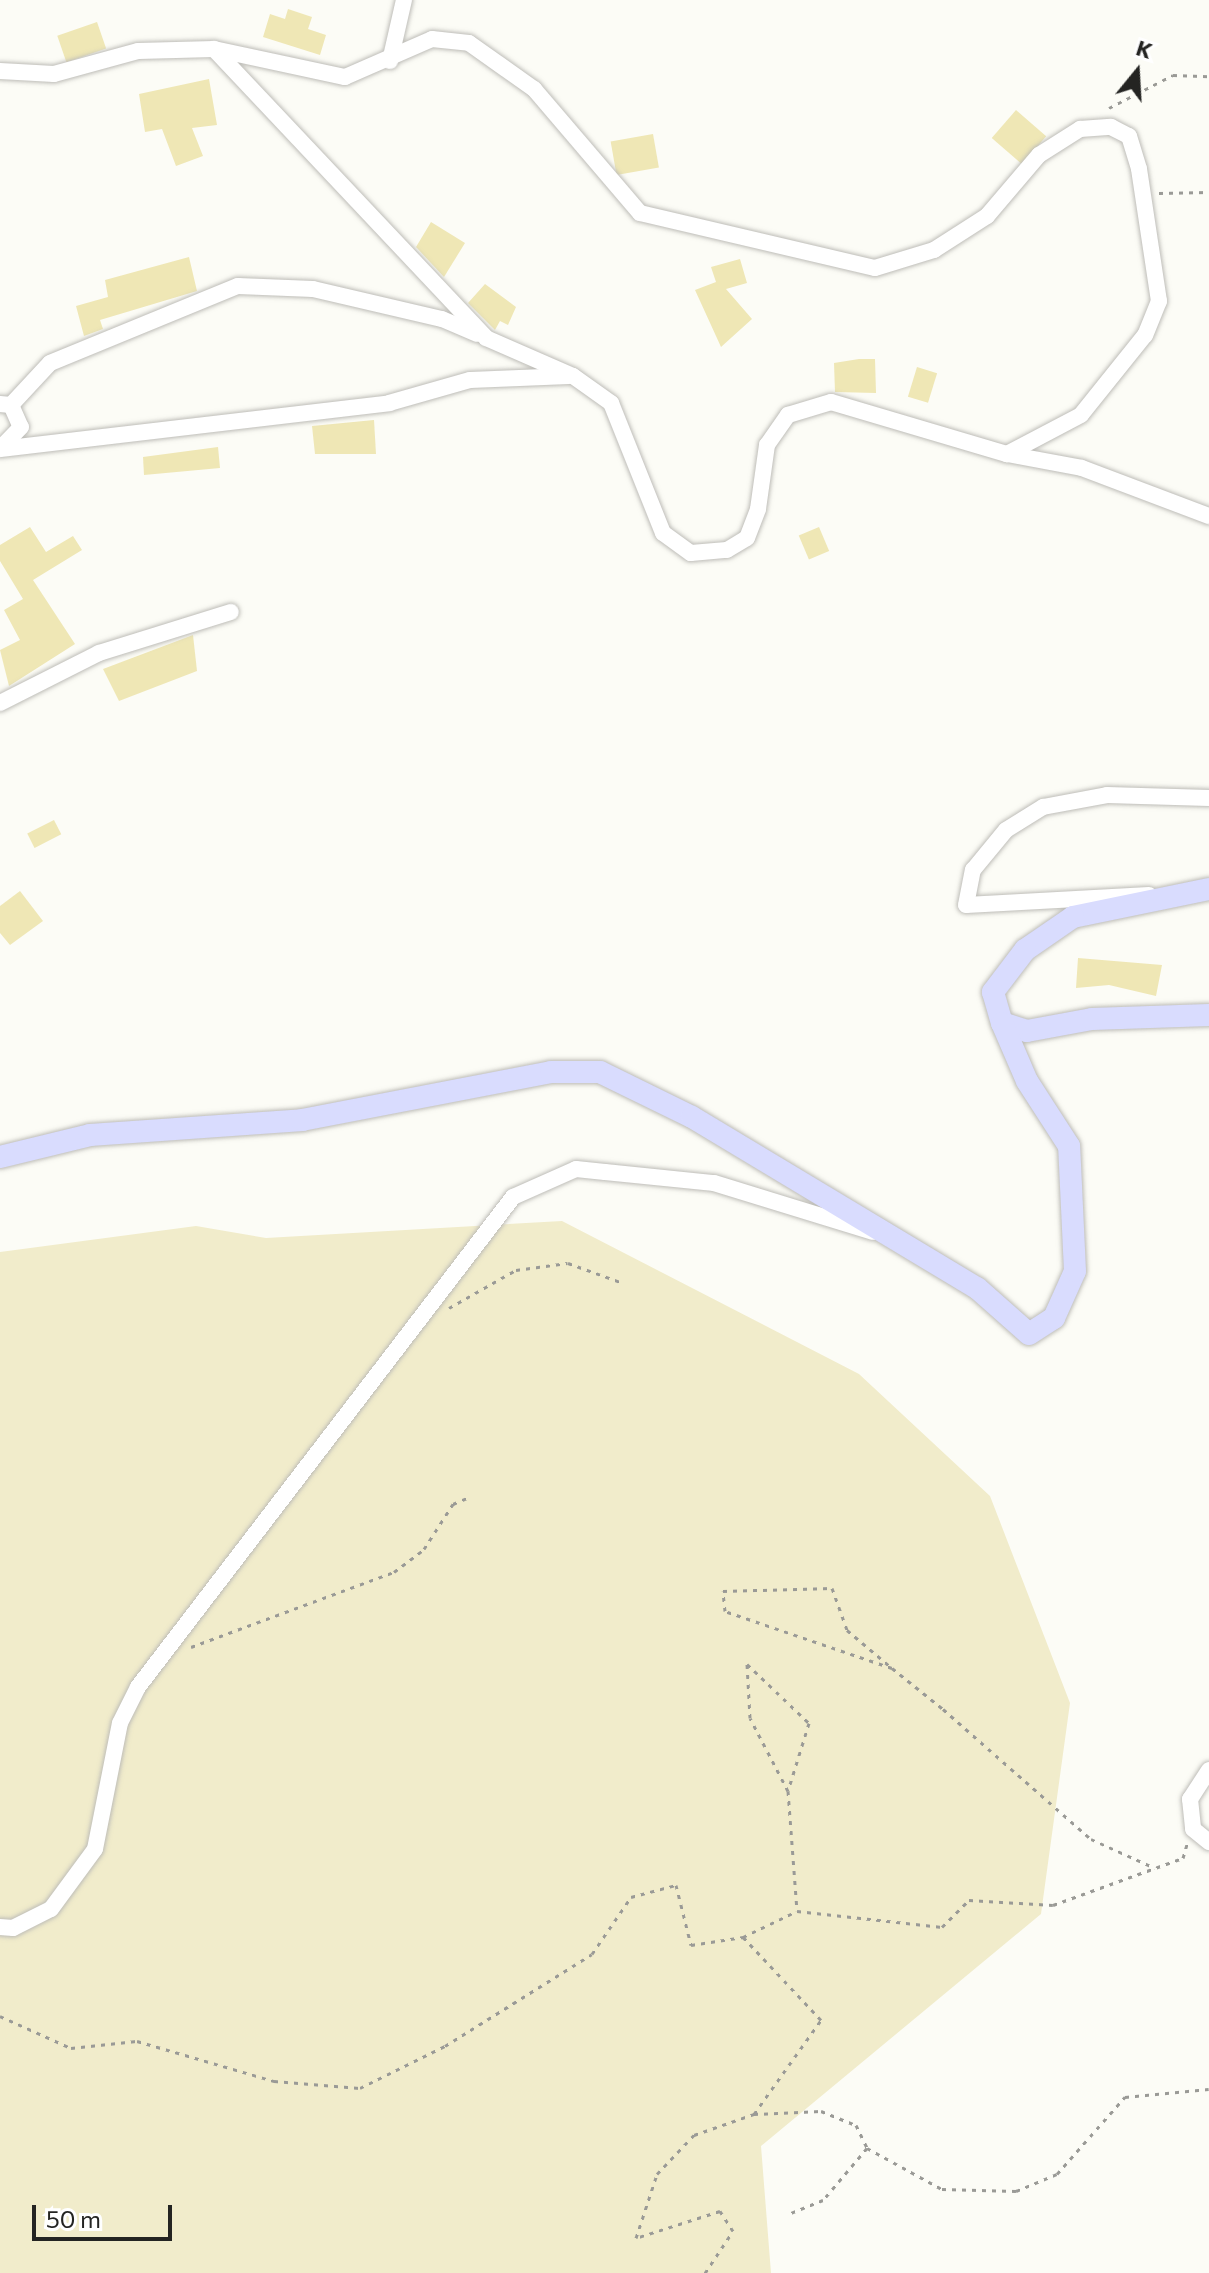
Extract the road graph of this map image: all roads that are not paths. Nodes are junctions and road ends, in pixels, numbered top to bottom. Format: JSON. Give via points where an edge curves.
{"nodes":[{"id":1,"x":404,"y":0,"type":"edge"},
{"id":2,"x":214,"y":49,"type":"junction"},
{"id":3,"x":390,"y":61,"type":"junction"},
{"id":4,"x":0,"y":71,"type":"edge"},
{"id":5,"x":486,"y":338,"type":"junction"},
{"id":6,"x":573,"y":376,"type":"junction"},
{"id":7,"x":6,"y":405,"type":"edge"},
{"id":8,"x":0,"y":449,"type":"edge"},
{"id":9,"x":1007,"y":454,"type":"junction"},
{"id":10,"x":1209,"y":516,"type":"edge"},
{"id":11,"x":231,"y":612,"type":"dead end"},
{"id":12,"x":0,"y":703,"type":"edge"},
{"id":13,"x":1209,"y":798,"type":"edge"},
{"id":14,"x":1209,"y":889,"type":"edge"},
{"id":15,"x":1177,"y":896,"type":"junction"},
{"id":16,"x":1209,"y":1015,"type":"edge"},
{"id":17,"x":1002,"y":1023,"type":"junction"},
{"id":18,"x":0,"y":1157,"type":"edge"},
{"id":19,"x":894,"y":1239,"type":"junction"},
{"id":20,"x":1209,"y":1770,"type":"edge"},
{"id":21,"x":1209,"y":1842,"type":"edge"},
{"id":22,"x":0,"y":1927,"type":"edge"}],
"edges":[{"from":1,"to":3,"type":"street"},
{"from":2,"to":3,"type":"street","via":[[345,77]]},
{"from":2,"to":4,"type":"street","via":[[138,51],[54,74]]},
{"from":2,"to":5,"type":"street"},
{"from":3,"to":9,"type":"street","via":[[432,39],[469,43],[534,89],[640,213],[875,268],[934,250],[987,216],[1039,155],[1080,129],[1111,127],[1129,136],[1159,301],[1145,335],[1081,415]]},
{"from":5,"to":6,"type":"street"},
{"from":5,"to":7,"type":"street","via":[[442,319],[313,289],[238,286],[50,363]]},
{"from":6,"to":8,"type":"street","via":[[470,380],[389,403]]},
{"from":6,"to":9,"type":"street","via":[[611,403],[663,533],[691,553],[727,550],[747,538],[758,509],[767,445],[788,415],[831,402]]},
{"from":7,"to":8,"type":"street","via":[[21,427]]},
{"from":9,"to":10,"type":"street","via":[[1082,468]]},
{"from":11,"to":12,"type":"street","via":[[99,653]]},
{"from":13,"to":15,"type":"street","via":[[1107,795],[1043,807],[1006,830],[973,870],[966,905],[1097,893]]},
{"from":14,"to":15,"type":"street"},
{"from":15,"to":17,"type":"street","via":[[1073,917],[1025,950],[993,992]]},
{"from":16,"to":17,"type":"street","via":[[1092,1019],[1027,1031]]},
{"from":17,"to":19,"type":"street","via":[[1027,1081],[1069,1146],[1075,1271],[1054,1318],[1029,1334],[977,1288]]},
{"from":18,"to":19,"type":"street","via":[[90,1135],[302,1120],[551,1072],[600,1072],[692,1117]]},
{"from":19,"to":22,"type":"street","via":[[714,1183],[576,1169],[513,1197],[158,1661],[120,1723],[95,1849],[51,1909],[13,1928]]},
{"from":20,"to":21,"type":"street","via":[[1190,1799],[1193,1829]]}]}
